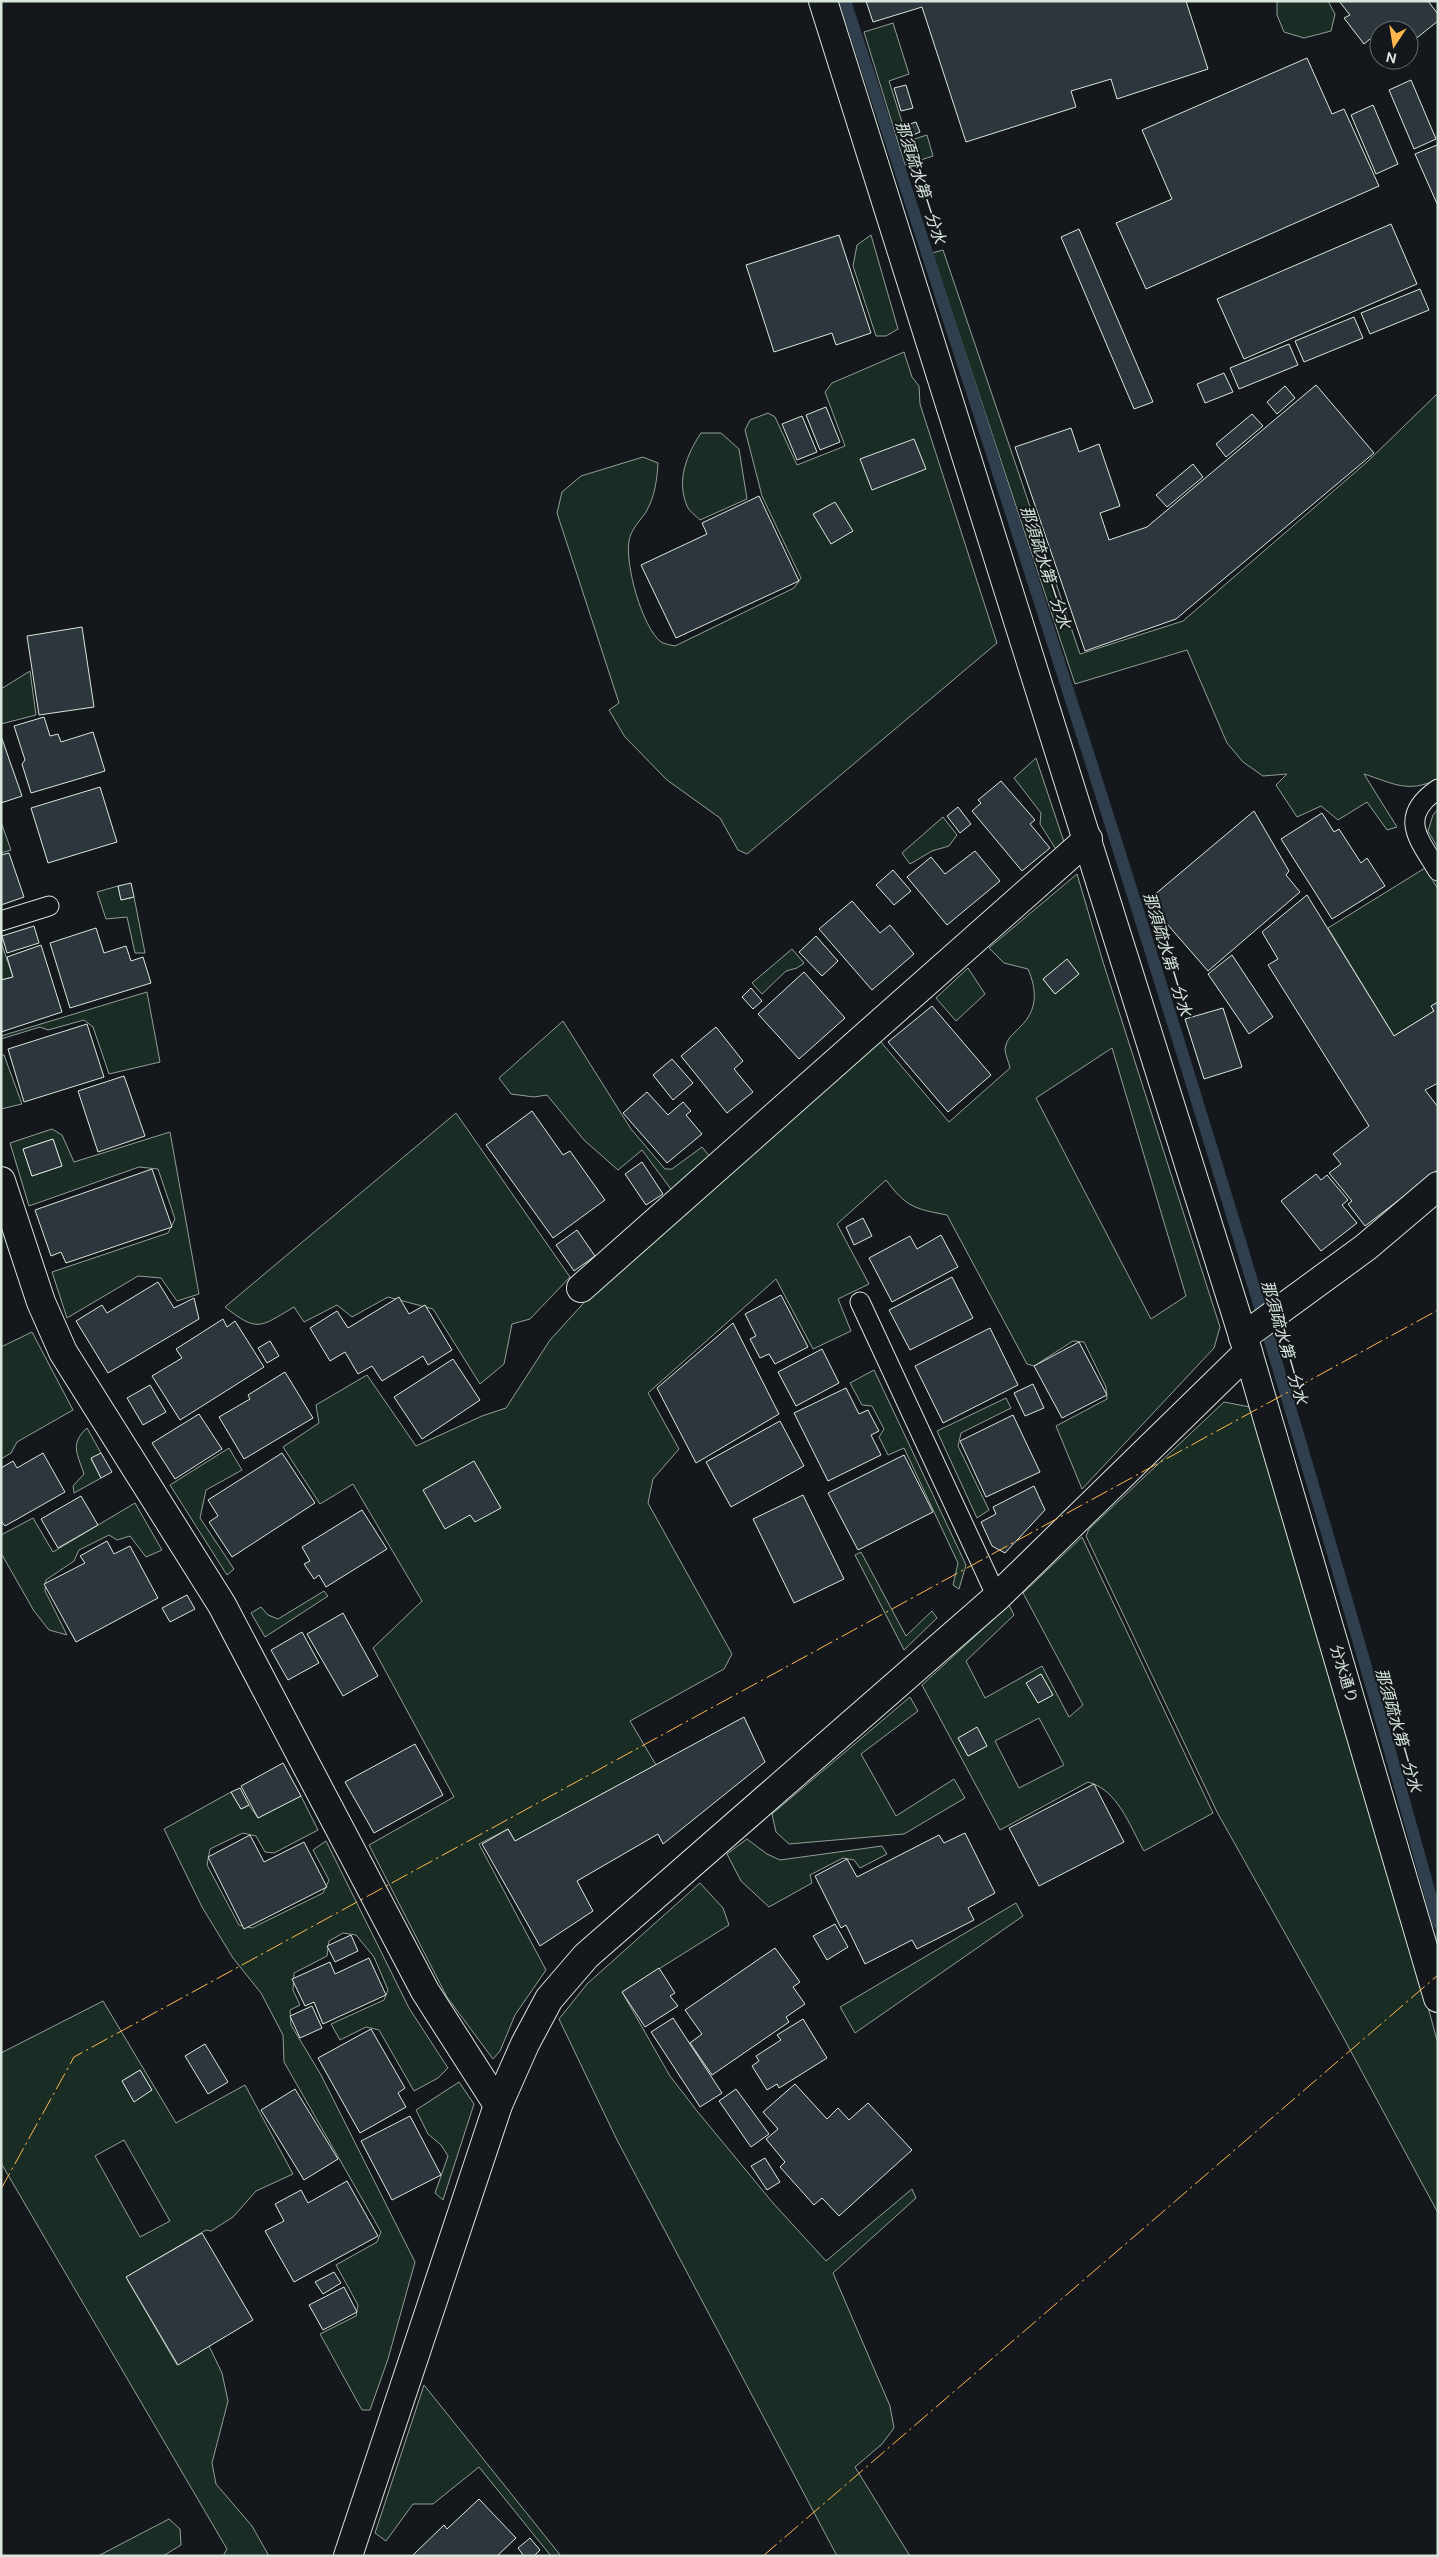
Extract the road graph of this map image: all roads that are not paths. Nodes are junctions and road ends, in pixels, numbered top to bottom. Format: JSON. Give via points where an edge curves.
{"nodes":[{"id":1,"x":823,"y":1,"type":"edge"},
{"id":2,"x":1438,"y":789,"type":"edge"},
{"id":3,"x":1088,"y":839,"type":"junction"},
{"id":4,"x":1438,"y":872,"type":"edge"},
{"id":5,"x":49,"y":906,"type":"dead end"},
{"id":6,"x":1,"y":921,"type":"edge"},
{"id":7,"x":1,"y":1181,"type":"edge"},
{"id":8,"x":1438,"y":1186,"type":"edge"},
{"id":9,"x":581,"y":1288,"type":"dead end"},
{"id":10,"x":860,"y":1302,"type":"dead end"},
{"id":11,"x":1246,"y":1344,"type":"junction"},
{"id":12,"x":997,"y":1597,"type":"junction"},
{"id":13,"x":1438,"y":1998,"type":"edge"},
{"id":14,"x":498,"y":2105,"type":"junction"},
{"id":15,"x":348,"y":2556,"type":"edge"}],
"edges":[{"from":1,"to":3,"type":"street","name":"分水通り"},
{"from":2,"to":4,"type":"lane","via":[[1416,812],[1413,830]]},
{"from":3,"to":9,"type":"street"},
{"from":3,"to":11,"type":"street","name":"分水通り"},
{"from":5,"to":6,"type":"lane"},
{"from":7,"to":14,"type":"street","via":[[41,1302],[64,1352],[222,1605],[426,1991]]},
{"from":8,"to":11,"type":"street"},
{"from":10,"to":12,"type":"lane"},
{"from":11,"to":12,"type":"street"},
{"from":11,"to":13,"type":"street","name":"分水通り"},
{"from":12,"to":14,"type":"street","via":[[586,1956],[549,1999]]},
{"from":14,"to":15,"type":"street"}]}
